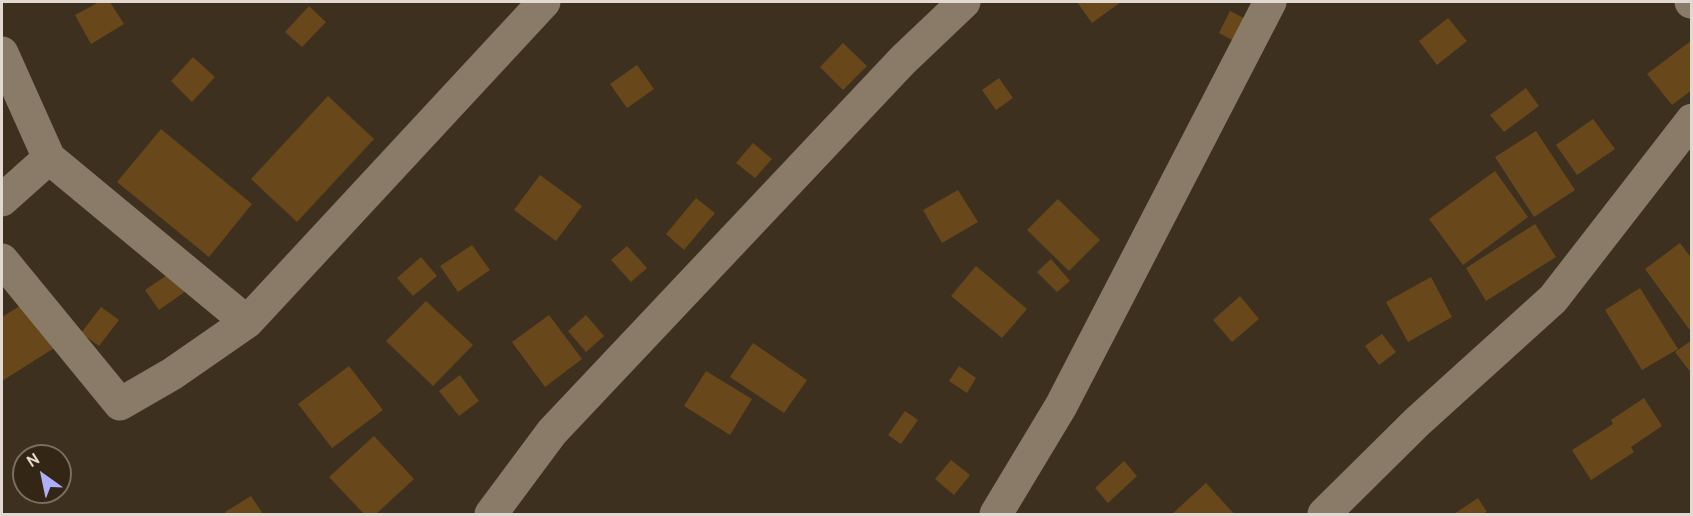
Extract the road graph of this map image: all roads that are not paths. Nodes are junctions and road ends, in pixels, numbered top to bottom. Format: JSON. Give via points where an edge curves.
{"nodes":[{"id":1,"x":544,"y":2,"type":"edge"},
{"id":2,"x":964,"y":2,"type":"edge"},
{"id":3,"x":1270,"y":2,"type":"edge"},
{"id":4,"x":2,"y":54,"type":"edge"},
{"id":5,"x":1692,"y":120,"type":"edge"},
{"id":6,"x":49,"y":158,"type":"junction"},
{"id":7,"x":2,"y":201,"type":"edge"},
{"id":8,"x":2,"y":260,"type":"edge"},
{"id":9,"x":247,"y":322,"type":"junction"},
{"id":10,"x":492,"y":514,"type":"edge"},
{"id":11,"x":996,"y":514,"type":"edge"},
{"id":12,"x":1324,"y":514,"type":"edge"}],
"edges":[{"from":1,"to":9,"type":"street"},
{"from":2,"to":10,"type":"street","via":[[903,60],[552,432]]},
{"from":3,"to":11,"type":"street","via":[[1061,406]]},
{"from":4,"to":6,"type":"street"},
{"from":5,"to":12,"type":"street","via":[[1553,299],[1417,422]]},
{"from":6,"to":7,"type":"street"},
{"from":6,"to":9,"type":"street"},
{"from":8,"to":9,"type":"street","via":[[120,404],[172,374]]}]}
